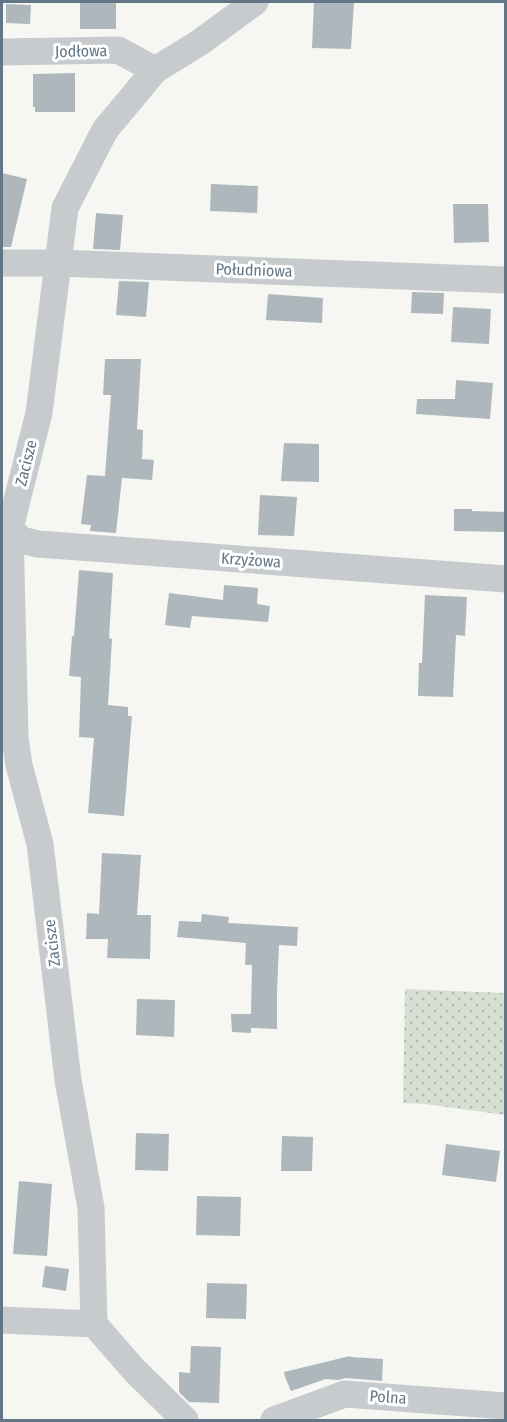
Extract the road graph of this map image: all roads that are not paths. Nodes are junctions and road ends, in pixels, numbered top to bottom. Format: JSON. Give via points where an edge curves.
{"nodes":[{"id":1,"x":255,"y":2,"type":"edge"},
{"id":2,"x":2,"y":52,"type":"edge"},
{"id":3,"x":155,"y":70,"type":"junction"},
{"id":4,"x":2,"y":263,"type":"edge"},
{"id":5,"x":58,"y":263,"type":"junction"},
{"id":6,"x":506,"y":280,"type":"edge"},
{"id":7,"x":6,"y":529,"type":"edge"},
{"id":8,"x":506,"y":579,"type":"edge"},
{"id":9,"x":2,"y":1320,"type":"edge"},
{"id":10,"x":94,"y":1324,"type":"junction"},
{"id":11,"x":506,"y":1406,"type":"edge"},
{"id":12,"x":185,"y":1420,"type":"edge"},
{"id":13,"x":274,"y":1420,"type":"edge"}],
"edges":[{"from":1,"to":3,"type":"street","name":"Zacisze"},
{"from":2,"to":3,"type":"street","name":"Jodłowa","via":[[118,50]]},
{"from":3,"to":5,"type":"street","name":"Zacisze","via":[[105,130],[65,208]]},
{"from":4,"to":5,"type":"street","name":"Południowa"},
{"from":5,"to":6,"type":"street","name":"Południowa"},
{"from":5,"to":7,"type":"street","name":"Zacisze","via":[[39,413]]},
{"from":7,"to":8,"type":"street","name":"Krzyżowa","via":[[21,540],[38,544]]},
{"from":7,"to":10,"type":"street","name":"Zacisze","via":[[15,738],[40,844],[68,1080],[91,1208]]},
{"from":9,"to":10,"type":"street"},
{"from":10,"to":12,"type":"street"},
{"from":11,"to":13,"type":"street","name":"Polna","via":[[345,1394]]}]}
